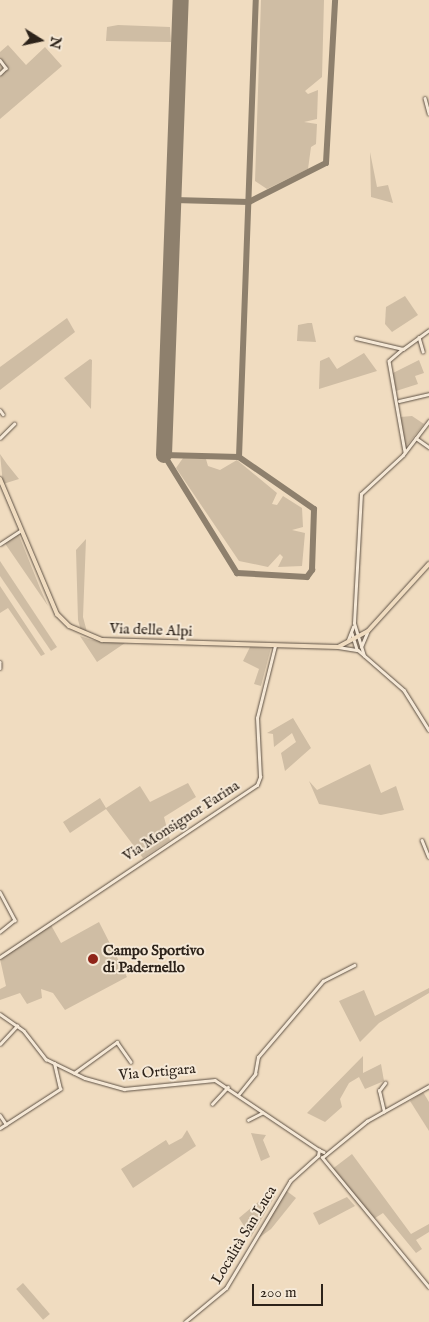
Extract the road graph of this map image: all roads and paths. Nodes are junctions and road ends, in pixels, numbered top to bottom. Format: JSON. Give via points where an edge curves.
{"nodes":[{"id":1,"x":0,"y":60,"type":"edge"},
{"id":2,"x":0,"y":74,"type":"edge"},
{"id":3,"x":425,"y":98,"type":"dead end"},
{"id":4,"x":429,"y":113,"type":"edge"},
{"id":5,"x":429,"y":330,"type":"edge"},
{"id":6,"x":419,"y":337,"type":"junction"},
{"id":7,"x":356,"y":338,"type":"dead end"},
{"id":8,"x":403,"y":348,"type":"junction"},
{"id":9,"x":423,"y":352,"type":"dead end"},
{"id":10,"x":429,"y":394,"type":"edge"},
{"id":11,"x":399,"y":401,"type":"junction"},
{"id":12,"x":0,"y":410,"type":"edge"},
{"id":13,"x":3,"y":414,"type":"dead end"},
{"id":14,"x":429,"y":421,"type":"edge"},
{"id":15,"x":14,"y":424,"type":"dead end"},
{"id":16,"x":0,"y":438,"type":"edge"},
{"id":17,"x":416,"y":438,"type":"junction"},
{"id":18,"x":429,"y":447,"type":"edge"},
{"id":19,"x":405,"y":452,"type":"junction"},
{"id":20,"x":0,"y":479,"type":"edge"},
{"id":21,"x":20,"y":531,"type":"junction"},
{"id":22,"x":0,"y":544,"type":"edge"},
{"id":23,"x":429,"y":564,"type":"edge"},
{"id":24,"x":354,"y":623,"type":"junction"},
{"id":25,"x":353,"y":628,"type":"junction"},
{"id":26,"x":368,"y":631,"type":"junction"},
{"id":27,"x":356,"y":634,"type":"junction"},
{"id":28,"x":363,"y":636,"type":"junction"},
{"id":29,"x":356,"y":641,"type":"junction"},
{"id":30,"x":274,"y":646,"type":"junction"},
{"id":31,"x":338,"y":647,"type":"junction"},
{"id":32,"x":360,"y":649,"type":"junction"},
{"id":33,"x":0,"y":662,"type":"edge"},
{"id":34,"x":0,"y":668,"type":"edge"},
{"id":35,"x":429,"y":730,"type":"edge"},
{"id":36,"x":422,"y":840,"type":"dead end"},
{"id":37,"x":429,"y":857,"type":"edge"},
{"id":38,"x":0,"y":892,"type":"edge"},
{"id":39,"x":0,"y":932,"type":"edge"},
{"id":40,"x":0,"y":958,"type":"edge"},
{"id":41,"x":354,"y":966,"type":"dead end"},
{"id":42,"x":0,"y":1014,"type":"edge"},
{"id":43,"x":17,"y":1026,"type":"junction"},
{"id":44,"x":0,"y":1044,"type":"edge"},
{"id":45,"x":131,"y":1062,"type":"dead end"},
{"id":46,"x":54,"y":1064,"type":"junction"},
{"id":47,"x":74,"y":1073,"type":"junction"},
{"id":48,"x":385,"y":1083,"type":"dead end"},
{"id":49,"x":429,"y":1086,"type":"edge"},
{"id":50,"x":228,"y":1087,"type":"junction"},
{"id":51,"x":239,"y":1094,"type":"junction"},
{"id":52,"x":212,"y":1104,"type":"dead end"},
{"id":53,"x":263,"y":1112,"type":"junction"},
{"id":54,"x":384,"y":1112,"type":"junction"},
{"id":55,"x":0,"y":1115,"type":"edge"},
{"id":56,"x":248,"y":1120,"type":"dead end"},
{"id":57,"x":6,"y":1124,"type":"junction"},
{"id":58,"x":0,"y":1128,"type":"edge"},
{"id":59,"x":319,"y":1150,"type":"junction"},
{"id":60,"x":324,"y":1152,"type":"junction"},
{"id":61,"x":318,"y":1156,"type":"junction"},
{"id":62,"x":322,"y":1157,"type":"junction"},
{"id":63,"x":429,"y":1287,"type":"edge"},
{"id":64,"x":185,"y":1322,"type":"edge"}],
"edges":[{"from":1,"to":2,"type":"street","via":[[6,68]]},
{"from":3,"to":4,"type":"street"},
{"from":5,"to":6,"type":"street"},
{"from":6,"to":8,"type":"street"},
{"from":6,"to":9,"type":"street"},
{"from":7,"to":8,"type":"street"},
{"from":8,"to":11,"type":"street","via":[[390,361]]},
{"from":10,"to":11,"type":"street"},
{"from":11,"to":19,"type":"street"},
{"from":12,"to":13,"type":"street"},
{"from":14,"to":17,"type":"street"},
{"from":15,"to":16,"type":"street"},
{"from":17,"to":18,"type":"street"},
{"from":17,"to":19,"type":"street"},
{"from":19,"to":24,"type":"street","via":[[361,494]]},
{"from":20,"to":21,"type":"main road","name":"Via delle Alpi"},
{"from":21,"to":22,"type":"street"},
{"from":21,"to":30,"type":"main road","name":"Via delle Alpi","via":[[57,614],[84,634],[114,641]]},
{"from":23,"to":26,"type":"main road"},
{"from":24,"to":25,"type":"street"},
{"from":24,"to":27,"type":"street"},
{"from":25,"to":29,"type":"street"},
{"from":25,"to":31,"type":"street"},
{"from":26,"to":28,"type":"main road"},
{"from":26,"to":32,"type":"street"},
{"from":27,"to":28,"type":"street"},
{"from":27,"to":29,"type":"street"},
{"from":28,"to":29,"type":"main road"},
{"from":29,"to":31,"type":"main road","name":"Via delle Alpi"},
{"from":29,"to":32,"type":"street"},
{"from":30,"to":31,"type":"main road","name":"Via delle Alpi"},
{"from":30,"to":40,"type":"street","name":"Via Monsignor Farina","via":[[258,712],[257,786]]},
{"from":31,"to":32,"type":"street"},
{"from":32,"to":35,"type":"street","via":[[407,694]]},
{"from":33,"to":34,"type":"street"},
{"from":36,"to":37,"type":"street"},
{"from":38,"to":39,"type":"street","via":[[15,920]]},
{"from":41,"to":51,"type":"street","via":[[323,981],[258,1057],[255,1074]]},
{"from":42,"to":43,"type":"street","name":"Via Ortigara"},
{"from":43,"to":44,"type":"street"},
{"from":43,"to":46,"type":"street","name":"Via Ortigara"},
{"from":45,"to":47,"type":"street","via":[[117,1042]]},
{"from":46,"to":47,"type":"street","name":"Via Ortigara"},
{"from":46,"to":57,"type":"street","via":[[60,1089]]},
{"from":47,"to":50,"type":"street","name":"Via Ortigara","via":[[121,1089],[207,1079]]},
{"from":48,"to":54,"type":"street","via":[[379,1090]]},
{"from":49,"to":54,"type":"street"},
{"from":50,"to":51,"type":"street","name":"Via Ortigara"},
{"from":50,"to":52,"type":"street"},
{"from":51,"to":53,"type":"street","name":"Via Ortigara"},
{"from":53,"to":56,"type":"street"},
{"from":53,"to":59,"type":"street","name":"Via Ortigara"},
{"from":54,"to":60,"type":"street"},
{"from":55,"to":57,"type":"street"},
{"from":57,"to":58,"type":"street"},
{"from":59,"to":60,"type":"street"},
{"from":59,"to":61,"type":"street"},
{"from":60,"to":62,"type":"street"},
{"from":61,"to":62,"type":"street"},
{"from":61,"to":64,"type":"street","name":"Località San Luca","via":[[290,1181],[226,1288]]},
{"from":62,"to":63,"type":"street"}]}
